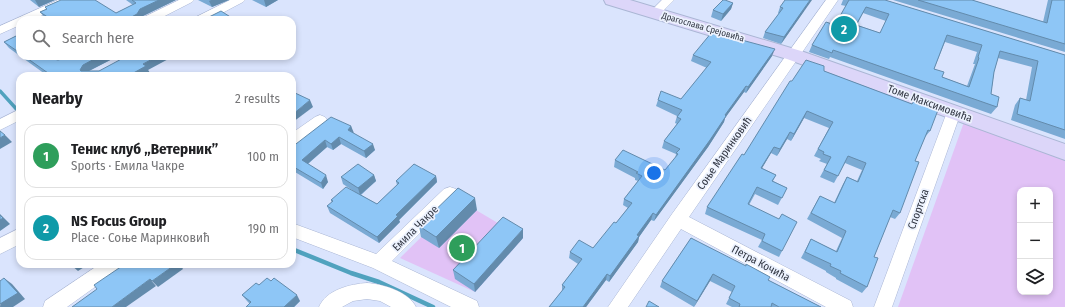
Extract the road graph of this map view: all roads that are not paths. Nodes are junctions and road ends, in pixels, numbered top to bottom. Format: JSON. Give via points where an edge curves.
{"nodes":[{"id":1,"x":67,"y":0,"type":"edge"},
{"id":2,"x":188,"y":0,"type":"edge"},
{"id":3,"x":238,"y":0,"type":"edge"},
{"id":4,"x":612,"y":0,"type":"edge"},
{"id":5,"x":668,"y":0,"type":"edge"},
{"id":6,"x":832,"y":0,"type":"edge"},
{"id":7,"x":655,"y":13,"type":"junction"},
{"id":8,"x":30,"y":16,"type":"edge"},
{"id":9,"x":156,"y":16,"type":"edge"},
{"id":10,"x":208,"y":16,"type":"edge"},
{"id":11,"x":16,"y":22,"type":"edge"},
{"id":12,"x":0,"y":30,"type":"edge"},
{"id":13,"x":794,"y":56,"type":"junction"},
{"id":14,"x":954,"y":112,"type":"junction"},
{"id":15,"x":16,"y":116,"type":"edge"},
{"id":16,"x":320,"y":120,"type":"dead end"},
{"id":17,"x":0,"y":125,"type":"edge"},
{"id":18,"x":296,"y":137,"type":"edge"},
{"id":19,"x":1065,"y":152,"type":"edge"},
{"id":20,"x":450,"y":193,"type":"dead end"},
{"id":21,"x":678,"y":219,"type":"junction"},
{"id":22,"x":296,"y":232,"type":"edge"},
{"id":23,"x":16,"y":238,"type":"edge"},
{"id":24,"x":0,"y":248,"type":"edge"},
{"id":25,"x":379,"y":263,"type":"junction"},
{"id":26,"x":108,"y":268,"type":"edge"},
{"id":27,"x":52,"y":307,"type":"edge"},
{"id":28,"x":328,"y":307,"type":"edge"},
{"id":29,"x":407,"y":307,"type":"edge"},
{"id":30,"x":470,"y":307,"type":"edge"},
{"id":31,"x":617,"y":307,"type":"edge"},
{"id":32,"x":844,"y":307,"type":"edge"},
{"id":33,"x":883,"y":307,"type":"edge"}],
"edges":[{"from":1,"to":8,"type":"street"},
{"from":2,"to":9,"type":"street"},
{"from":3,"to":10,"type":"street"},
{"from":4,"to":7,"type":"street","name":"Драгослава Срејовића"},
{"from":5,"to":7,"type":"street"},
{"from":6,"to":13,"type":"street","name":"Соње Маринковић"},
{"from":7,"to":13,"type":"street","name":"Драгослава Срејовића"},
{"from":11,"to":12,"type":"street"},
{"from":13,"to":14,"type":"street","name":"Томе Максимовића"},
{"from":13,"to":21,"type":"street","name":"Соње Маринковић"},
{"from":14,"to":19,"type":"street","name":"Томе Максимовића"},
{"from":14,"to":33,"type":"street","name":"Спортска"},
{"from":15,"to":17,"type":"street"},
{"from":16,"to":18,"type":"street"},
{"from":20,"to":25,"type":"street","name":"Емила Чакре"},
{"from":21,"to":31,"type":"street","name":"Соње Маринковић"},
{"from":21,"to":32,"type":"street","name":"Петра Кочића"},
{"from":22,"to":25,"type":"street"},
{"from":23,"to":24,"type":"street"},
{"from":25,"to":30,"type":"street"},
{"from":26,"to":27,"type":"street"},
{"from":28,"to":29,"type":"street","via":[[352,293],[370,291],[387,296]]}]}
